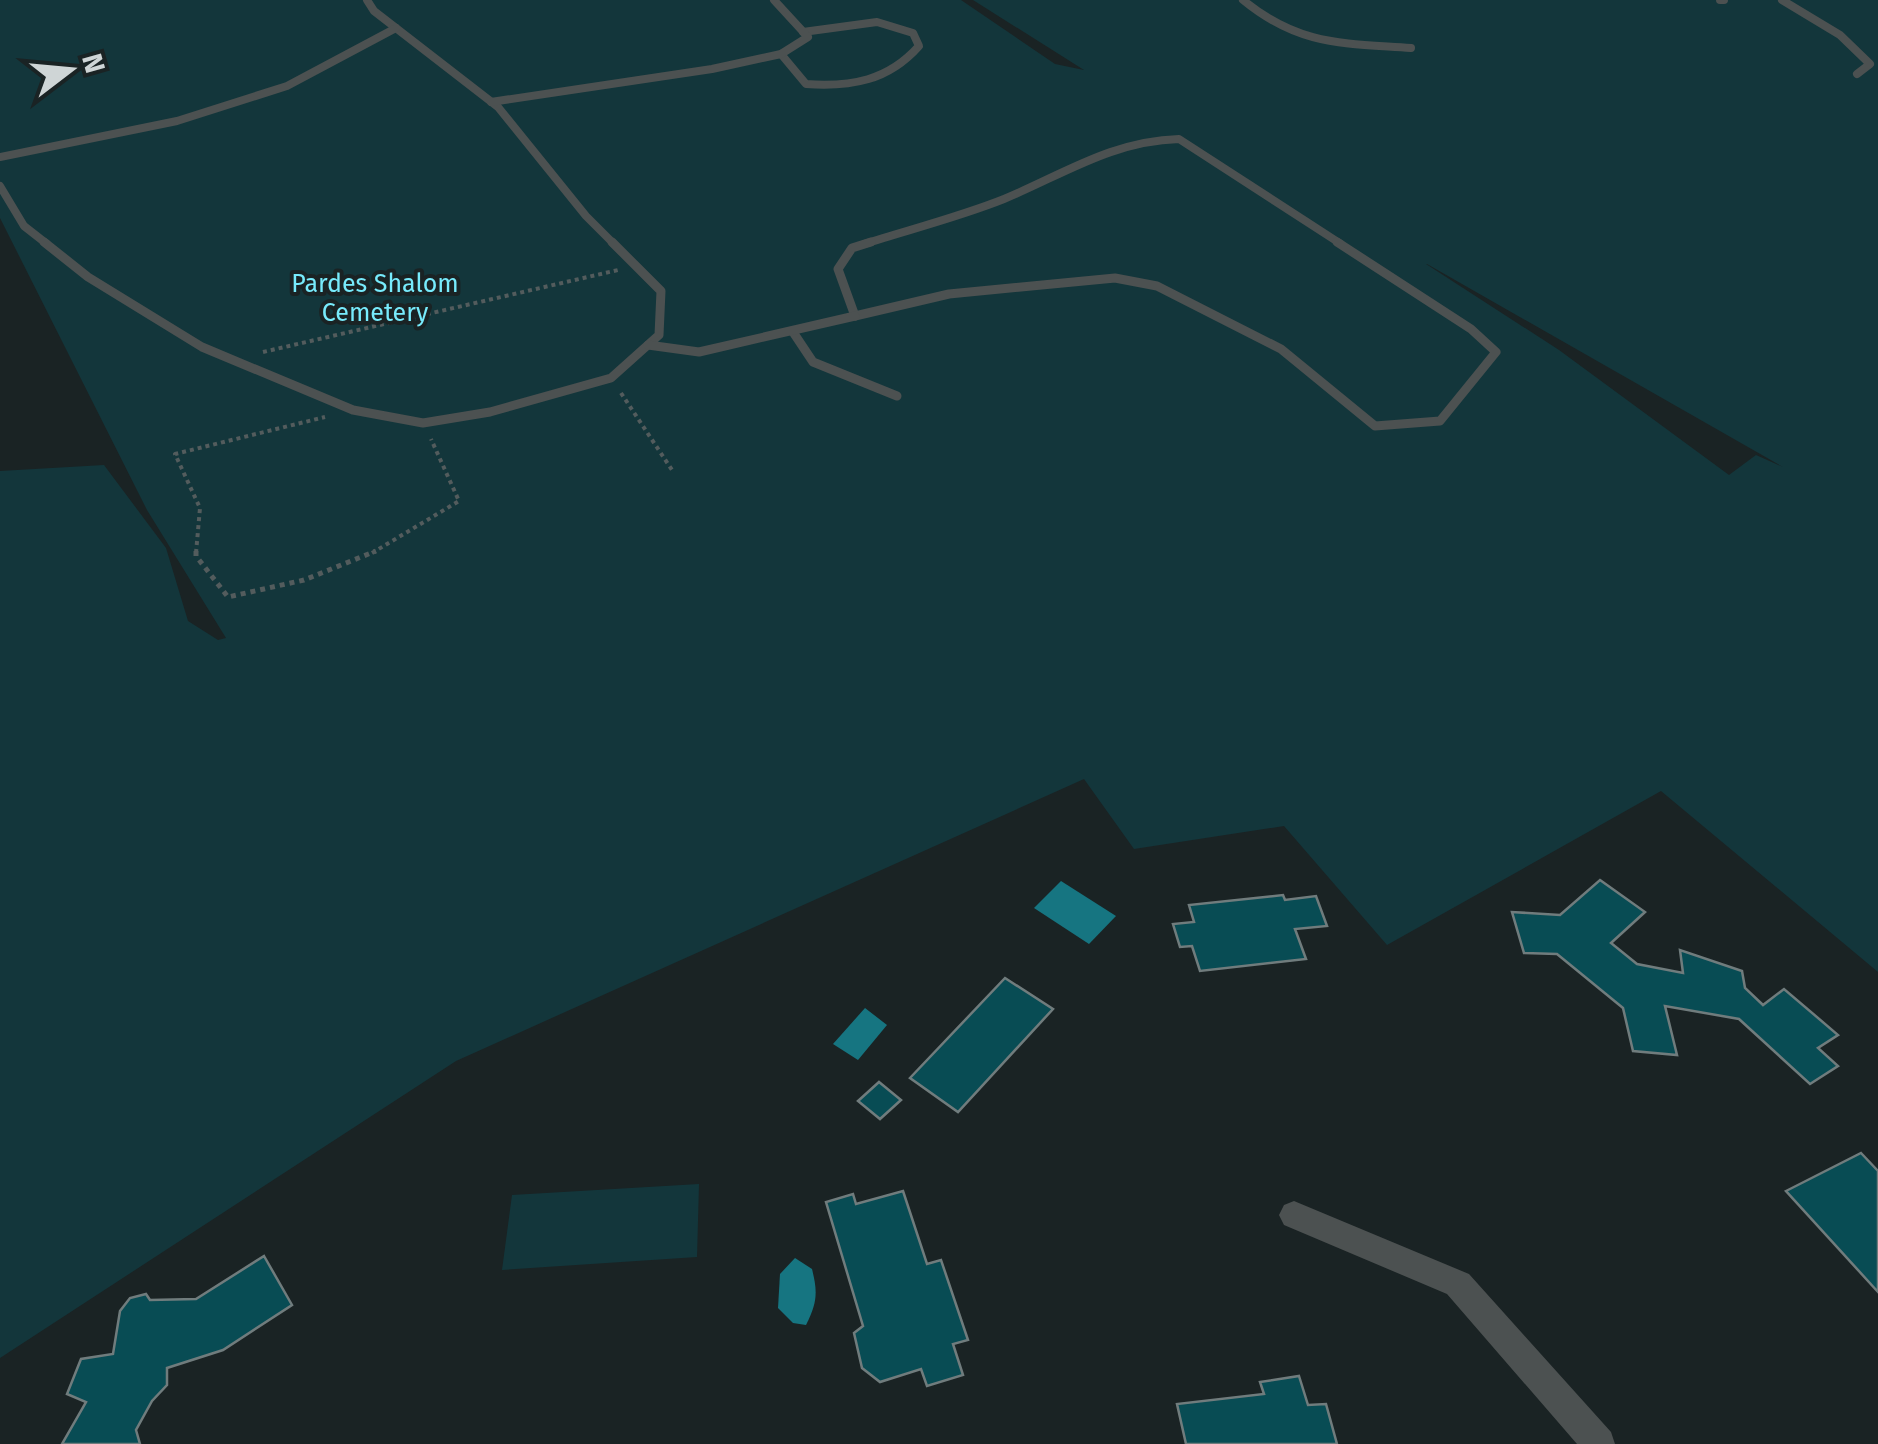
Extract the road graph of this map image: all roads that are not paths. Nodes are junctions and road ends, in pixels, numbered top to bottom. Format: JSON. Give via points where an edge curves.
{"nodes":[{"id":1,"x":368,"y":0,"type":"edge"},
{"id":2,"x":774,"y":0,"type":"edge"},
{"id":3,"x":1243,"y":0,"type":"edge"},
{"id":4,"x":1782,"y":0,"type":"edge"},
{"id":5,"x":396,"y":28,"type":"junction"},
{"id":6,"x":803,"y":32,"type":"junction"},
{"id":7,"x":1411,"y":48,"type":"dead end"},
{"id":8,"x":780,"y":54,"type":"junction"},
{"id":9,"x":1856,"y":74,"type":"dead end"},
{"id":10,"x":491,"y":102,"type":"junction"},
{"id":11,"x":0,"y":157,"type":"edge"},
{"id":12,"x":0,"y":186,"type":"edge"},
{"id":13,"x":855,"y":317,"type":"junction"},
{"id":14,"x":793,"y":332,"type":"junction"},
{"id":15,"x":648,"y":345,"type":"junction"},
{"id":16,"x":897,"y":396,"type":"dead end"},
{"id":17,"x":1294,"y":1215,"type":"dead end"},
{"id":18,"x":1599,"y":1444,"type":"edge"}],
"edges":[{"from":1,"to":5,"type":"lane"},
{"from":2,"to":6,"type":"lane"},
{"from":3,"to":7,"type":"lane","via":[[1287,33],[1314,41]]},
{"from":4,"to":9,"type":"lane","via":[[1856,48],[1870,64]]},
{"from":5,"to":10,"type":"lane"},
{"from":5,"to":11,"type":"lane","via":[[287,86],[178,121]]},
{"from":6,"to":8,"type":"lane","via":[[808,38]]},
{"from":6,"to":8,"type":"lane","via":[[878,22],[913,34],[919,46],[905,65],[837,87],[806,84]]},
{"from":8,"to":10,"type":"lane"},
{"from":10,"to":15,"type":"lane","via":[[586,216],[661,291],[659,335]]},
{"from":12,"to":15,"type":"lane","via":[[24,226],[88,278],[202,347],[353,410],[424,423],[490,412],[612,378]]},
{"from":13,"to":13,"type":"lane","via":[[949,294],[1114,278],[1158,286],[1281,349],[1375,426],[1440,421],[1496,352],[1471,329],[1178,139],[1149,138],[1092,153],[1007,197],[852,248],[838,269]]},
{"from":13,"to":14,"type":"lane"},
{"from":14,"to":15,"type":"lane","via":[[699,352]]},
{"from":14,"to":16,"type":"lane","via":[[812,362]]},
{"from":17,"to":18,"type":"street","via":[[1458,1284]]}]}
